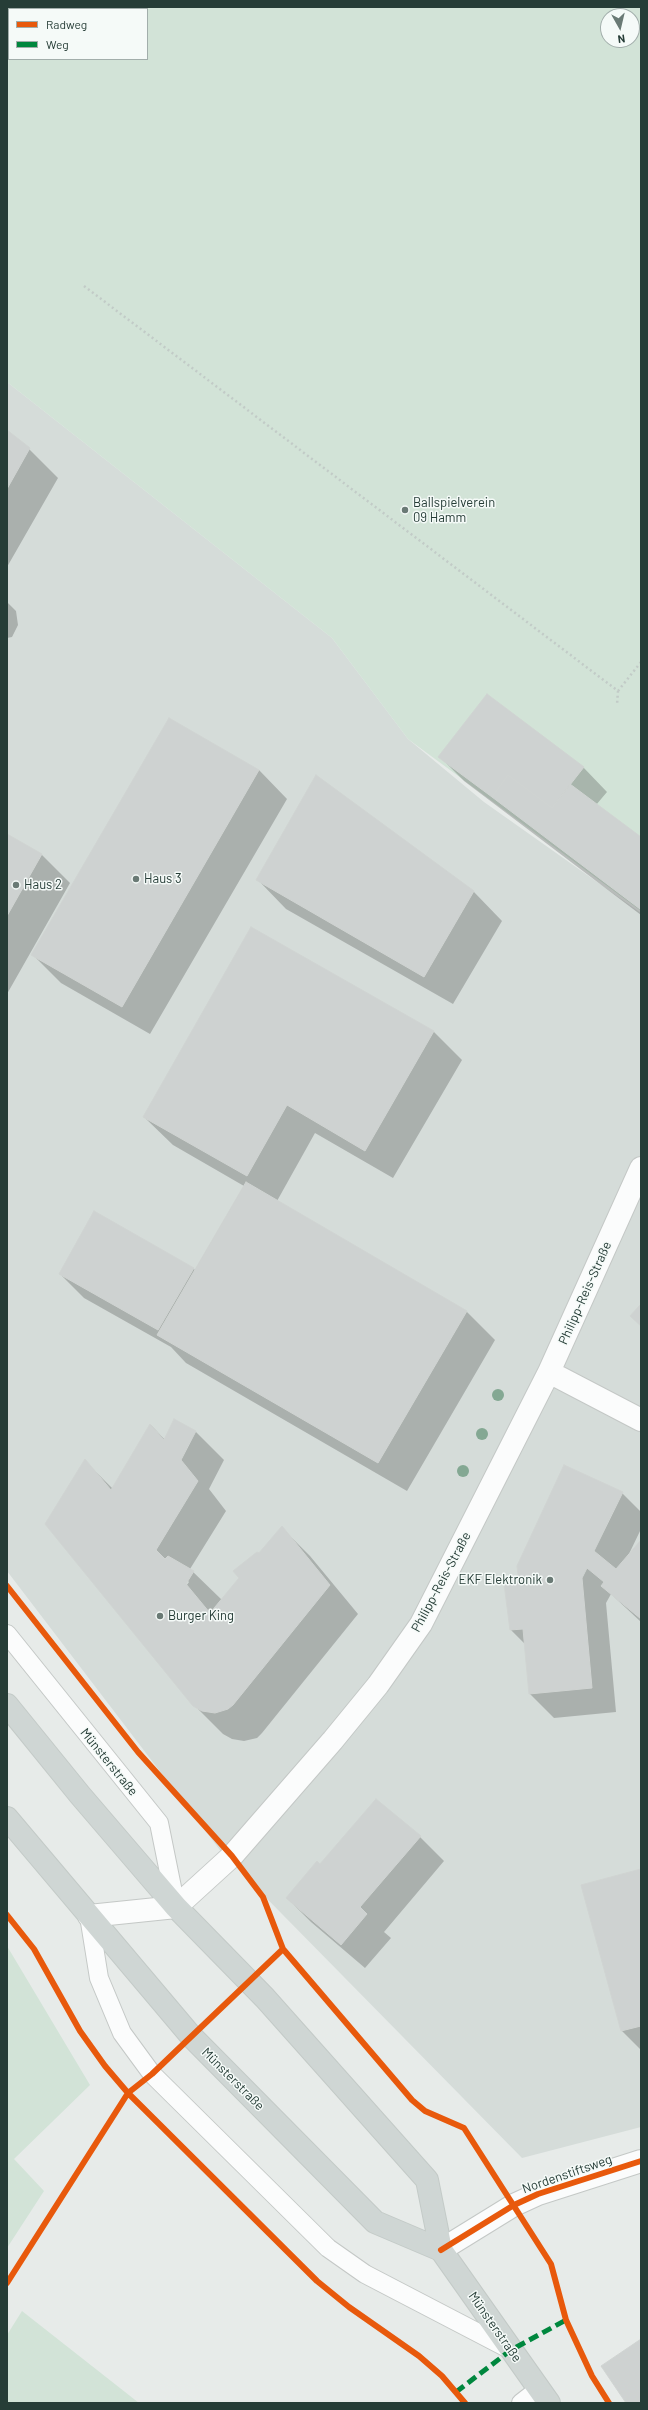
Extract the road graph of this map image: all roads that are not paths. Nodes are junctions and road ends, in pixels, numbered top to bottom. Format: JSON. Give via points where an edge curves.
{"nodes":[{"id":1,"x":641,"y":1168,"type":"edge"},
{"id":2,"x":549,"y":1372,"type":"junction"},
{"id":3,"x":641,"y":1420,"type":"edge"},
{"id":4,"x":7,"y":1634,"type":"edge"},
{"id":5,"x":7,"y":1705,"type":"edge"},
{"id":6,"x":7,"y":1818,"type":"edge"},
{"id":7,"x":176,"y":1907,"type":"junction"},
{"id":8,"x":89,"y":1916,"type":"junction"},
{"id":9,"x":641,"y":2161,"type":"edge"},
{"id":10,"x":441,"y":2250,"type":"junction"},
{"id":11,"x":511,"y":2350,"type":"junction"},
{"id":12,"x":544,"y":2396,"type":"edge"},
{"id":13,"x":521,"y":2403,"type":"edge"}],
"edges":[{"from":1,"to":2,"type":"street","name":"Philipp-Reis-Straße"},
{"from":2,"to":3,"type":"street"},
{"from":2,"to":7,"type":"street","name":"Philipp-Reis-Straße","via":[[421,1624],[378,1685],[334,1740],[232,1856]]},
{"from":4,"to":7,"type":"lane","name":"Münsterstraße","via":[[159,1823]]},
{"from":5,"to":7,"type":"main road","name":"Münsterstraße"},
{"from":6,"to":8,"type":"main road","name":"Münsterstraße"},
{"from":7,"to":8,"type":"street"},
{"from":7,"to":10,"type":"main road","name":"Münsterstraße","via":[[265,1998],[427,2180]]},
{"from":8,"to":10,"type":"main road","name":"Münsterstraße","via":[[191,2036],[375,2222]]},
{"from":8,"to":11,"type":"lane","via":[[99,1978],[122,2033],[152,2074],[328,2248],[365,2274]]},
{"from":9,"to":10,"type":"street","name":"Nordenstiftsweg","via":[[538,2194],[514,2205]]},
{"from":10,"to":11,"type":"main road","name":"Münsterstraße"},
{"from":11,"to":12,"type":"main road","name":"Münsterstraße"},
{"from":12,"to":13,"type":"lane"}]}
